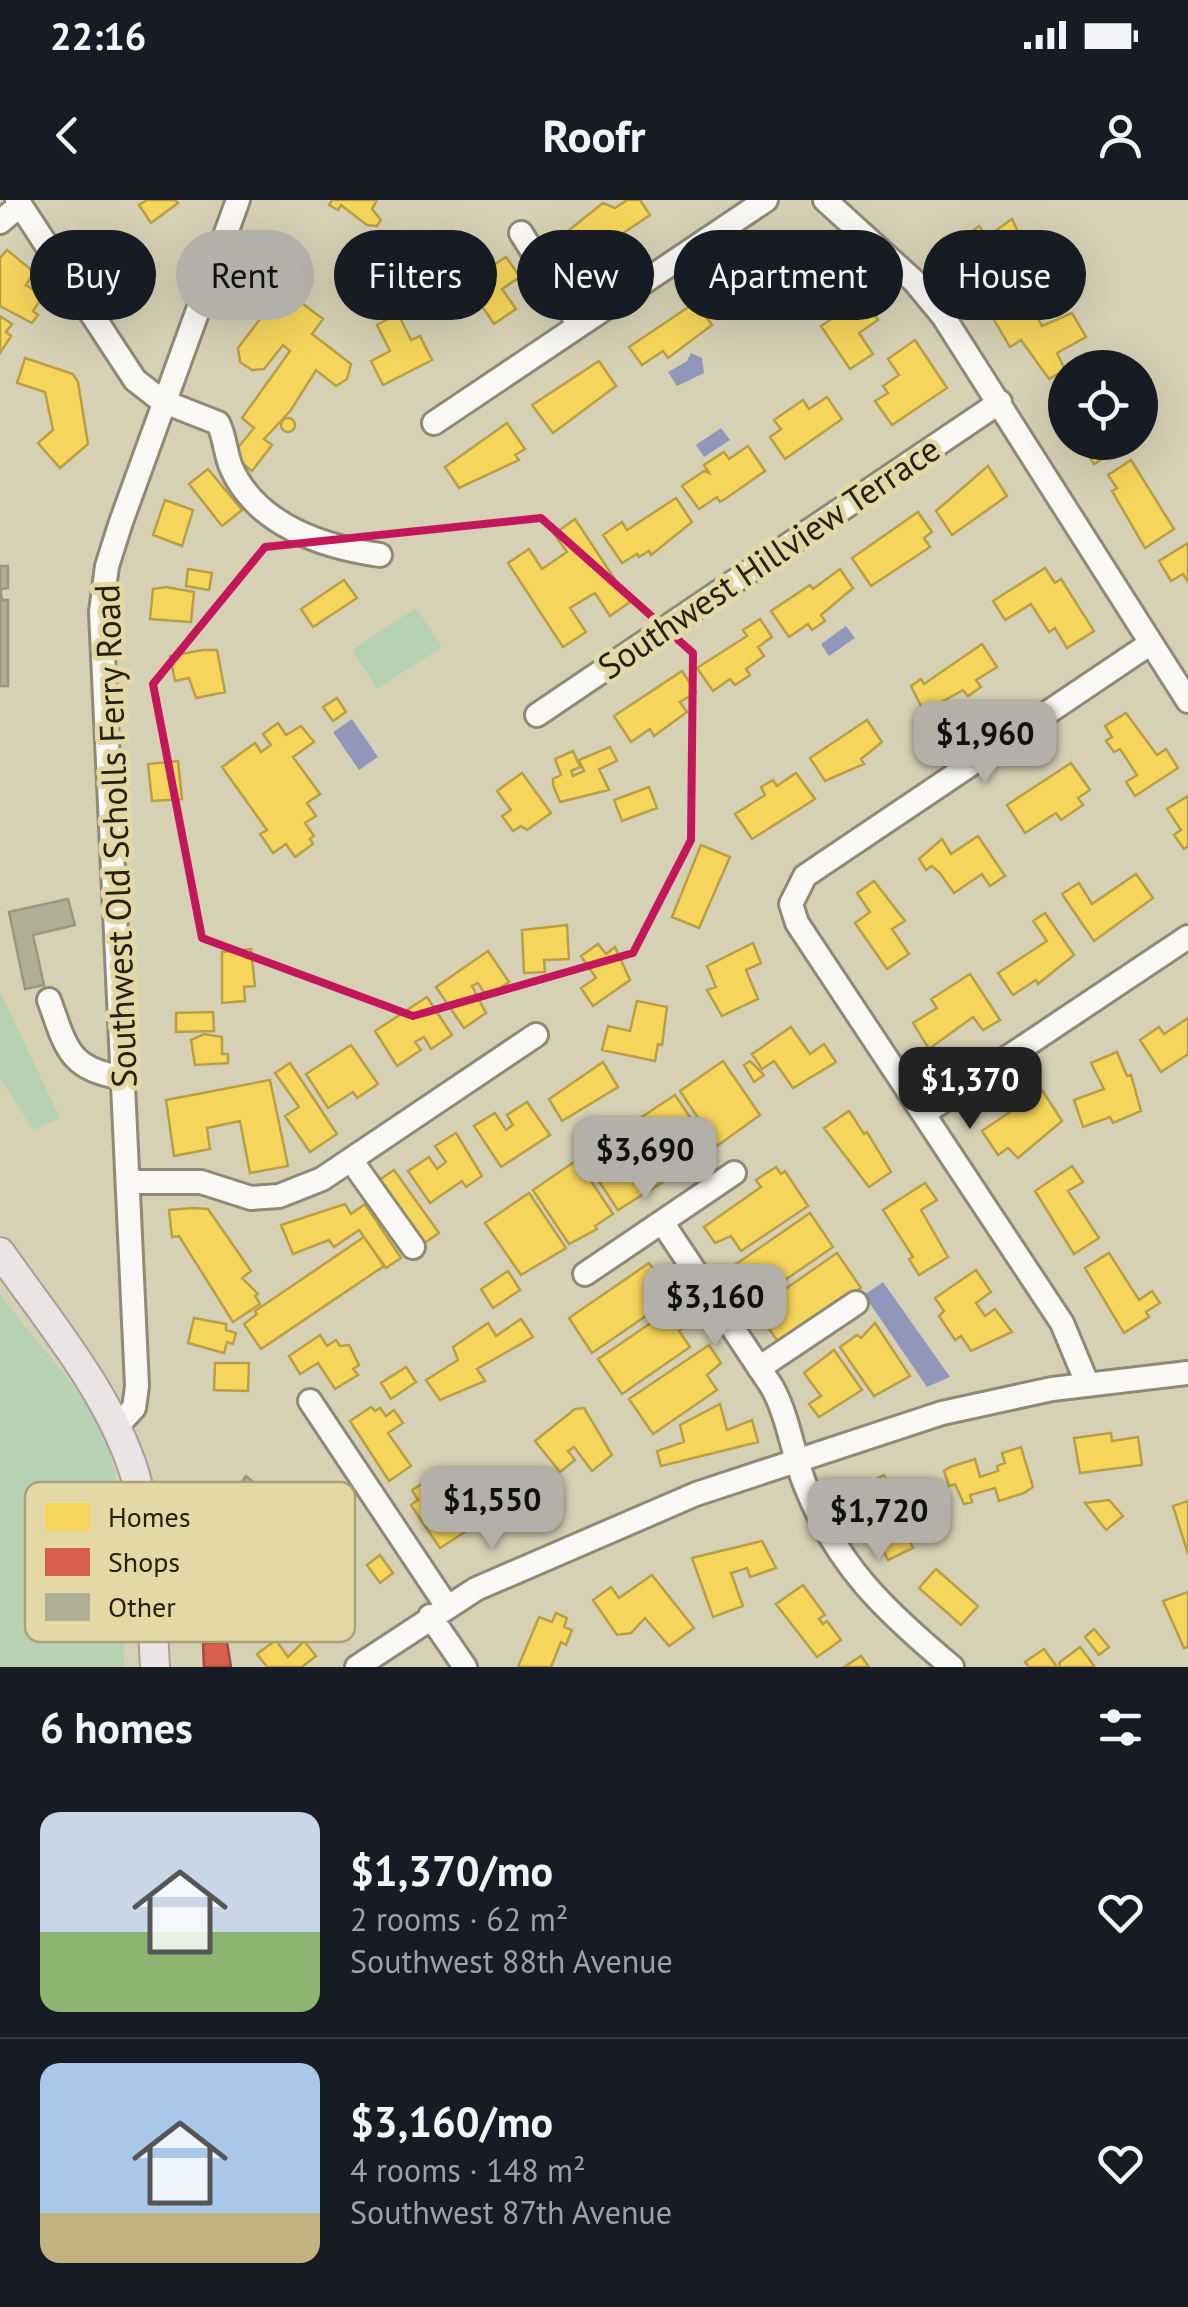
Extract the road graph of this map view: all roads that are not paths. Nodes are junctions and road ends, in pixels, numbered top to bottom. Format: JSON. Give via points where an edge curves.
{"nodes":[{"id":1,"x":238,"y":200,"type":"edge"},
{"id":2,"x":766,"y":200,"type":"edge"},
{"id":3,"x":825,"y":200,"type":"edge"},
{"id":4,"x":18,"y":202,"type":"edge"},
{"id":5,"x":0,"y":222,"type":"edge"},
{"id":6,"x":576,"y":320,"type":"edge"},
{"id":7,"x":579,"y":325,"type":"junction"},
{"id":8,"x":162,"y":401,"type":"junction"},
{"id":9,"x":1000,"y":402,"type":"junction"},
{"id":10,"x":434,"y":423,"type":"dead end"},
{"id":11,"x":380,"y":555,"type":"dead end"},
{"id":12,"x":1151,"y":643,"type":"junction"},
{"id":13,"x":1188,"y":701,"type":"edge"},
{"id":14,"x":537,"y":715,"type":"dead end"},
{"id":15,"x":1188,"y":937,"type":"edge"},
{"id":16,"x":50,"y":1000,"type":"dead end"},
{"id":17,"x":536,"y":1036,"type":"dead end"},
{"id":18,"x":124,"y":1078,"type":"junction"},
{"id":19,"x":926,"y":1112,"type":"junction"},
{"id":20,"x":350,"y":1160,"type":"junction"},
{"id":21,"x":734,"y":1174,"type":"dead end"},
{"id":22,"x":130,"y":1182,"type":"junction"},
{"id":23,"x":662,"y":1222,"type":"junction"},
{"id":24,"x":413,"y":1247,"type":"dead end"},
{"id":25,"x":0,"y":1252,"type":"edge"},
{"id":26,"x":585,"y":1274,"type":"dead end"},
{"id":27,"x":856,"y":1303,"type":"dead end"},
{"id":28,"x":759,"y":1368,"type":"junction"},
{"id":29,"x":1188,"y":1373,"type":"edge"},
{"id":30,"x":1087,"y":1383,"type":"junction"},
{"id":31,"x":310,"y":1401,"type":"dead end"},
{"id":32,"x":116,"y":1427,"type":"junction"},
{"id":33,"x":798,"y":1463,"type":"junction"},
{"id":34,"x":135,"y":1482,"type":"edge"},
{"id":35,"x":438,"y":1610,"type":"junction"},
{"id":36,"x":153,"y":1642,"type":"edge"},
{"id":37,"x":155,"y":1667,"type":"edge"},
{"id":38,"x":357,"y":1667,"type":"edge"},
{"id":39,"x":465,"y":1667,"type":"edge"},
{"id":40,"x":952,"y":1667,"type":"edge"}],
"edges":[{"from":1,"to":8,"type":"street","name":"Southwest Old Scholls Ferry Road"},
{"from":2,"to":7,"type":"street"},
{"from":3,"to":9,"type":"street","via":[[914,281]]},
{"from":4,"to":5,"type":"street"},
{"from":4,"to":8,"type":"street","via":[[136,380]]},
{"from":6,"to":7,"type":"street"},
{"from":7,"to":10,"type":"street"},
{"from":8,"to":11,"type":"street","via":[[218,422],[230,467],[266,513],[298,533]]},
{"from":8,"to":18,"type":"street","name":"Southwest Old Scholls Ferry Road","via":[[106,566],[101,612]]},
{"from":9,"to":12,"type":"street"},
{"from":9,"to":14,"type":"street","name":"Southwest Hillview Terrace"},
{"from":12,"to":13,"type":"street"},
{"from":12,"to":19,"type":"street","via":[[805,876],[791,904],[796,923]]},
{"from":15,"to":19,"type":"street"},
{"from":16,"to":18,"type":"street","via":[[78,1064]]},
{"from":17,"to":20,"type":"street"},
{"from":18,"to":22,"type":"street","name":"Southwest Old Scholls Ferry Road"},
{"from":19,"to":30,"type":"street","via":[[1062,1322]]},
{"from":20,"to":22,"type":"street","via":[[279,1196],[251,1198],[200,1182]]},
{"from":20,"to":24,"type":"street"},
{"from":21,"to":23,"type":"street"},
{"from":22,"to":32,"type":"street","name":"Southwest Old Scholls Ferry Road","via":[[137,1398]]},
{"from":23,"to":26,"type":"street"},
{"from":23,"to":28,"type":"street"},
{"from":25,"to":32,"type":"main road"},
{"from":27,"to":28,"type":"street"},
{"from":28,"to":33,"type":"street","via":[[784,1411]]},
{"from":29,"to":30,"type":"street"},
{"from":30,"to":33,"type":"street","via":[[942,1413]]},
{"from":31,"to":35,"type":"street"},
{"from":32,"to":34,"type":"main road"},
{"from":33,"to":35,"type":"street","via":[[641,1515]]},
{"from":33,"to":40,"type":"street","via":[[851,1572]]},
{"from":35,"to":38,"type":"street"},
{"from":35,"to":39,"type":"street"},
{"from":36,"to":37,"type":"main road"}]}
